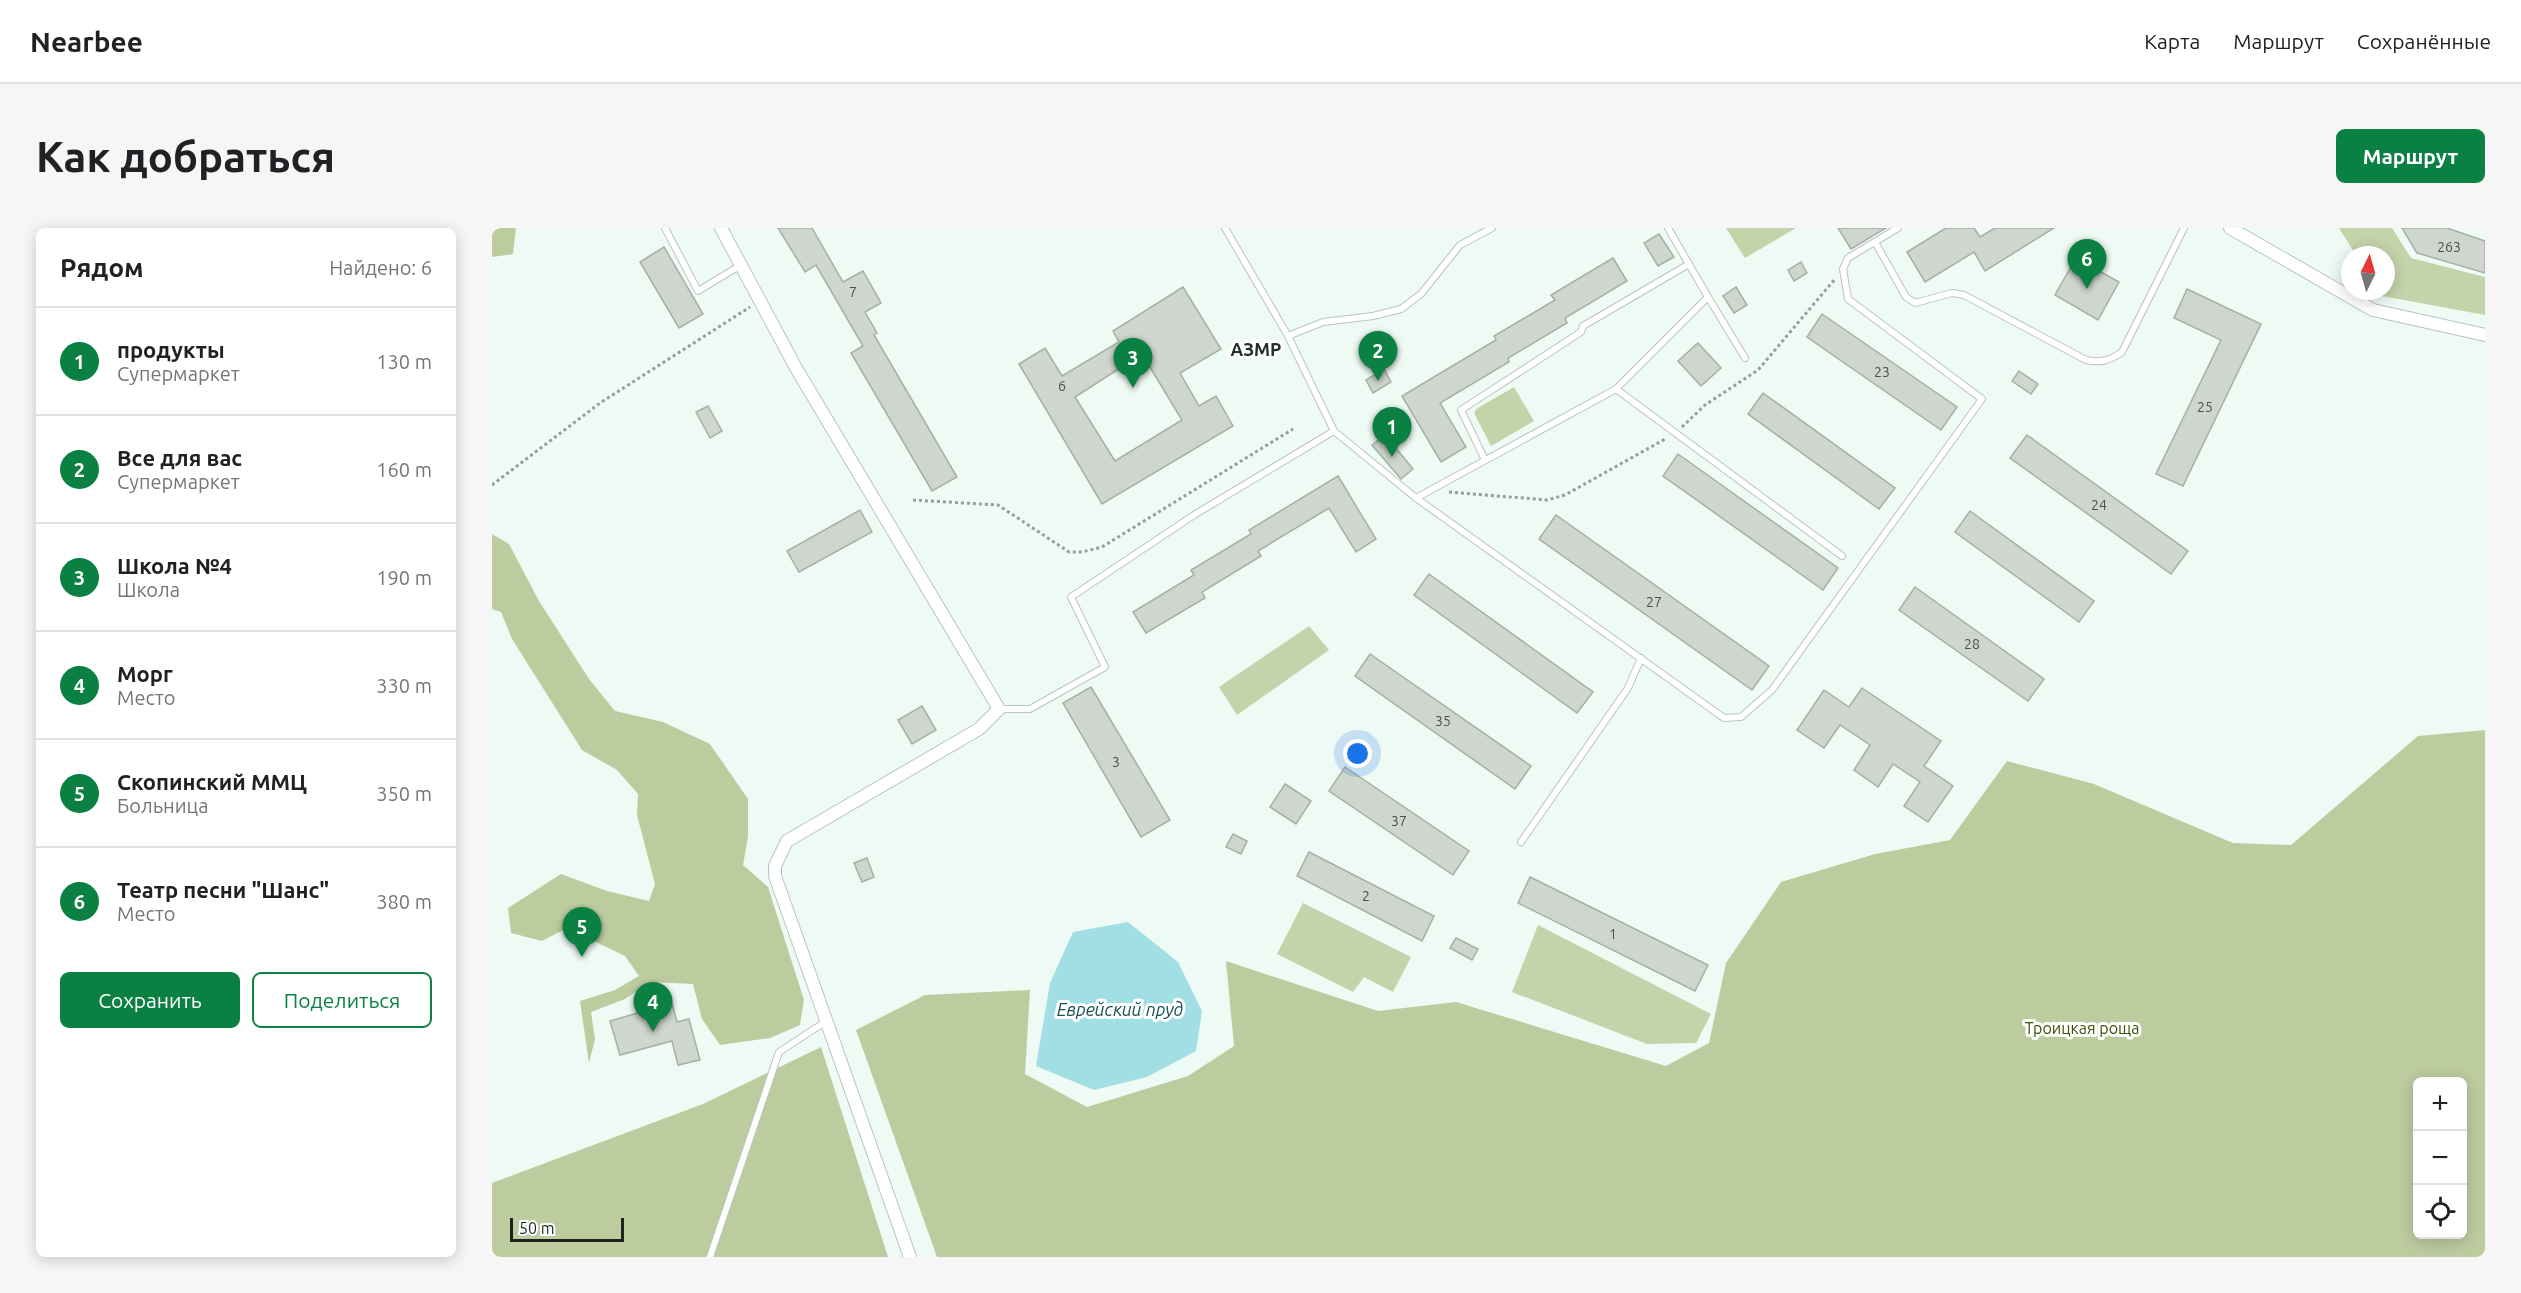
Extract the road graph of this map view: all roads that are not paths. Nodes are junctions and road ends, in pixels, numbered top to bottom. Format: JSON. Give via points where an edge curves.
{"nodes":[{"id":1,"x":665,"y":228,"type":"edge"},
{"id":2,"x":721,"y":228,"type":"edge"},
{"id":3,"x":1225,"y":228,"type":"edge"},
{"id":4,"x":1492,"y":228,"type":"edge"},
{"id":5,"x":1668,"y":228,"type":"edge"},
{"id":6,"x":1898,"y":228,"type":"edge"},
{"id":7,"x":2184,"y":228,"type":"edge"},
{"id":8,"x":2230,"y":228,"type":"edge"},
{"id":9,"x":1875,"y":242,"type":"junction"},
{"id":10,"x":1689,"y":264,"type":"junction"},
{"id":11,"x":741,"y":265,"type":"junction"},
{"id":12,"x":1708,"y":297,"type":"junction"},
{"id":13,"x":2485,"y":335,"type":"edge"},
{"id":14,"x":1288,"y":336,"type":"junction"},
{"id":15,"x":1745,"y":358,"type":"dead end"},
{"id":16,"x":1616,"y":390,"type":"junction"},
{"id":17,"x":1334,"y":431,"type":"junction"},
{"id":18,"x":1485,"y":460,"type":"junction"},
{"id":19,"x":1416,"y":498,"type":"junction"},
{"id":20,"x":1842,"y":556,"type":"dead end"},
{"id":21,"x":1641,"y":658,"type":"junction"},
{"id":22,"x":999,"y":709,"type":"junction"},
{"id":23,"x":1521,"y":842,"type":"dead end"},
{"id":24,"x":825,"y":1022,"type":"junction"},
{"id":25,"x":710,"y":1257,"type":"edge"},
{"id":26,"x":910,"y":1257,"type":"edge"}],
"edges":[{"from":1,"to":11,"type":"lane","via":[[698,291]]},
{"from":2,"to":11,"type":"street"},
{"from":3,"to":14,"type":"lane"},
{"from":4,"to":14,"type":"lane","via":[[1460,245],[1421,294],[1401,309],[1323,322]]},
{"from":5,"to":10,"type":"lane"},
{"from":6,"to":9,"type":"lane"},
{"from":7,"to":9,"type":"lane","via":[[2122,352],[2097,363],[1964,295],[1952,293],[1915,303],[1906,297]]},
{"from":8,"to":13,"type":"street","via":[[2373,310]]},
{"from":9,"to":21,"type":"lane","via":[[1848,258],[1843,269],[1848,299],[1982,399],[1772,690],[1741,717],[1724,718]]},
{"from":10,"to":12,"type":"lane"},
{"from":10,"to":18,"type":"lane","via":[[1583,326],[1581,332],[1461,410]]},
{"from":11,"to":22,"type":"street","via":[[802,378]]},
{"from":12,"to":15,"type":"lane"},
{"from":12,"to":16,"type":"lane"},
{"from":14,"to":17,"type":"lane"},
{"from":16,"to":18,"type":"lane"},
{"from":16,"to":20,"type":"lane"},
{"from":17,"to":19,"type":"lane"},
{"from":17,"to":22,"type":"lane","via":[[1194,515],[1071,597],[1105,667],[1030,709]]},
{"from":18,"to":19,"type":"lane"},
{"from":19,"to":21,"type":"lane"},
{"from":21,"to":23,"type":"lane","via":[[1628,688]]},
{"from":22,"to":24,"type":"street","via":[[979,729],[787,841],[775,866],[775,876]]},
{"from":24,"to":25,"type":"lane","via":[[779,1052]]},
{"from":24,"to":26,"type":"street"}]}
